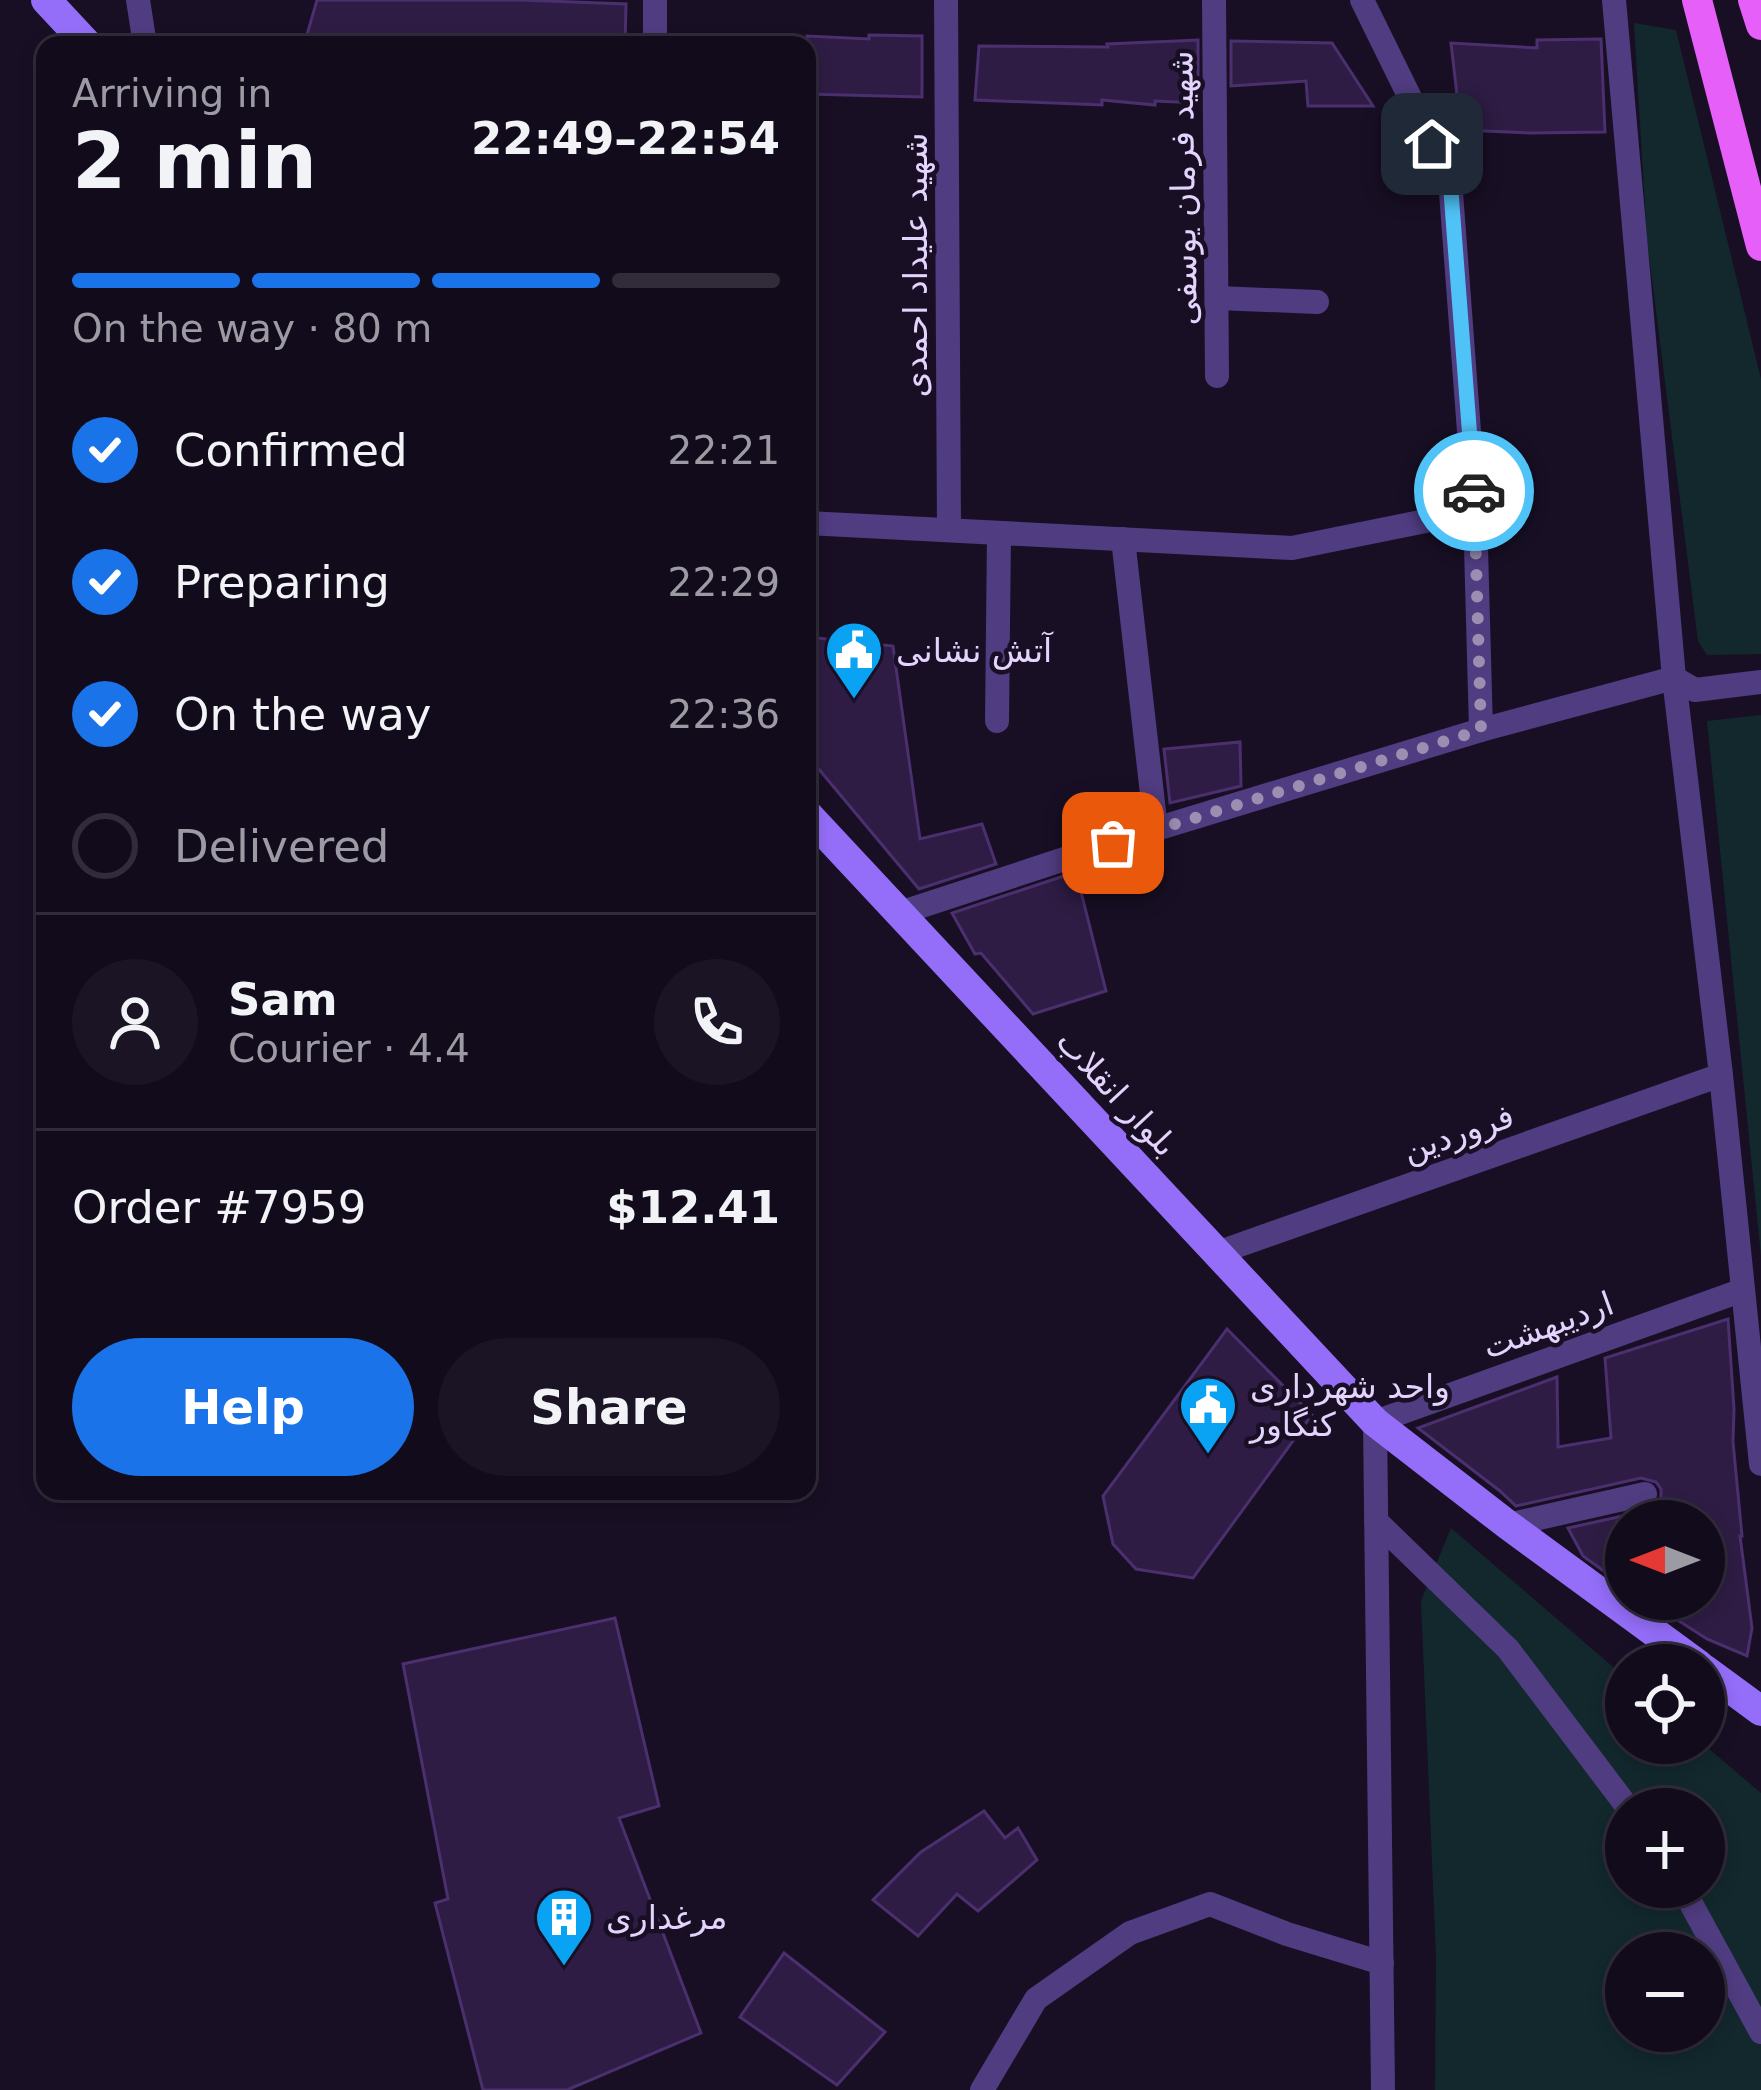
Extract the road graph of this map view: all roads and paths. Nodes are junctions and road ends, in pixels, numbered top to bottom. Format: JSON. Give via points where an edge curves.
{"nodes":[{"id":1,"x":46,"y":0,"type":"edge"},
{"id":2,"x":138,"y":0,"type":"edge"},
{"id":3,"x":655,"y":0,"type":"edge"},
{"id":4,"x":946,"y":0,"type":"edge"},
{"id":5,"x":1214,"y":0,"type":"edge"},
{"id":6,"x":1362,"y":0,"type":"edge"},
{"id":7,"x":1614,"y":0,"type":"edge"},
{"id":8,"x":1697,"y":0,"type":"edge"},
{"id":9,"x":1753,"y":0,"type":"edge"},
{"id":10,"x":1761,"y":25,"type":"edge"},
{"id":11,"x":80,"y":36,"type":"edge"},
{"id":12,"x":144,"y":36,"type":"edge"},
{"id":13,"x":655,"y":36,"type":"edge"},
{"id":14,"x":1761,"y":246,"type":"edge"},
{"id":15,"x":1218,"y":298,"type":"junction"},
{"id":16,"x":1317,"y":302,"type":"dead end"},
{"id":17,"x":1217,"y":376,"type":"dead end"},
{"id":18,"x":1475,"y":511,"type":"junction"},
{"id":19,"x":816,"y":523,"type":"edge"},
{"id":20,"x":949,"y":530,"type":"junction"},
{"id":21,"x":999,"y":533,"type":"junction"},
{"id":22,"x":1123,"y":539,"type":"junction"},
{"id":23,"x":1674,"y":678,"type":"junction"},
{"id":24,"x":1761,"y":682,"type":"edge"},
{"id":25,"x":997,"y":722,"type":"dead end"},
{"id":26,"x":1481,"y":730,"type":"junction"},
{"id":27,"x":816,"y":824,"type":"edge"},
{"id":28,"x":1156,"y":830,"type":"junction"},
{"id":29,"x":899,"y":914,"type":"junction"},
{"id":30,"x":1721,"y":1075,"type":"junction"},
{"id":31,"x":1217,"y":1253,"type":"junction"},
{"id":32,"x":1743,"y":1290,"type":"junction"},
{"id":33,"x":1375,"y":1422,"type":"junction"},
{"id":34,"x":1761,"y":1464,"type":"edge"},
{"id":35,"x":1645,"y":1494,"type":"dead end"},
{"id":36,"x":1376,"y":1521,"type":"junction"},
{"id":37,"x":1508,"y":1525,"type":"junction"},
{"id":38,"x":1670,"y":1644,"type":"edge"},
{"id":39,"x":1725,"y":1685,"type":"edge"},
{"id":40,"x":1761,"y":1711,"type":"edge"},
{"id":41,"x":1613,"y":1788,"type":"edge"},
{"id":42,"x":1693,"y":1908,"type":"edge"},
{"id":43,"x":1382,"y":1963,"type":"junction"},
{"id":44,"x":1761,"y":2032,"type":"edge"},
{"id":45,"x":982,"y":2090,"type":"edge"},
{"id":46,"x":1383,"y":2090,"type":"edge"}],
"edges":[{"from":1,"to":11,"type":"street"},
{"from":2,"to":12,"type":"street"},
{"from":3,"to":13,"type":"street"},
{"from":4,"to":20,"type":"street","name":"شهید علیداد احمدی"},
{"from":5,"to":15,"type":"street","name":"شهید فرمان یوسفی"},
{"from":6,"to":18,"type":"street","via":[[1450,179]]},
{"from":7,"to":23,"type":"street"},
{"from":8,"to":14,"type":"main road"},
{"from":9,"to":10,"type":"main road"},
{"from":15,"to":16,"type":"street"},
{"from":15,"to":17,"type":"street","name":"شهید فرمان یوسفی"},
{"from":18,"to":22,"type":"street","via":[[1292,548]]},
{"from":18,"to":26,"type":"street"},
{"from":19,"to":20,"type":"street"},
{"from":20,"to":21,"type":"street"},
{"from":21,"to":22,"type":"street"},
{"from":21,"to":25,"type":"street"},
{"from":22,"to":28,"type":"street"},
{"from":23,"to":24,"type":"street","via":[[1695,690]]},
{"from":23,"to":26,"type":"street"},
{"from":23,"to":30,"type":"street"},
{"from":26,"to":28,"type":"street"},
{"from":27,"to":29,"type":"street","name":"بلوار انقلاب"},
{"from":28,"to":29,"type":"street"},
{"from":29,"to":31,"type":"street","name":"بلوار انقلاب"},
{"from":30,"to":31,"type":"street","name":"فروردین"},
{"from":30,"to":32,"type":"street"},
{"from":31,"to":33,"type":"street","name":"بلوار انقلاب"},
{"from":32,"to":33,"type":"street","name":"اردیبهشت"},
{"from":32,"to":34,"type":"street"},
{"from":33,"to":36,"type":"street"},
{"from":33,"to":37,"type":"street","name":"بلوار انقلاب"},
{"from":35,"to":37,"type":"street"},
{"from":36,"to":41,"type":"street","via":[[1508,1649]]},
{"from":36,"to":43,"type":"street"},
{"from":37,"to":38,"type":"street","name":"بلوار انقلاب"},
{"from":39,"to":40,"type":"street","name":"بلوار انقلاب"},
{"from":42,"to":44,"type":"street"},
{"from":43,"to":45,"type":"street","via":[[1210,1904],[1130,1933],[1036,1999]]},
{"from":43,"to":46,"type":"street"}]}
